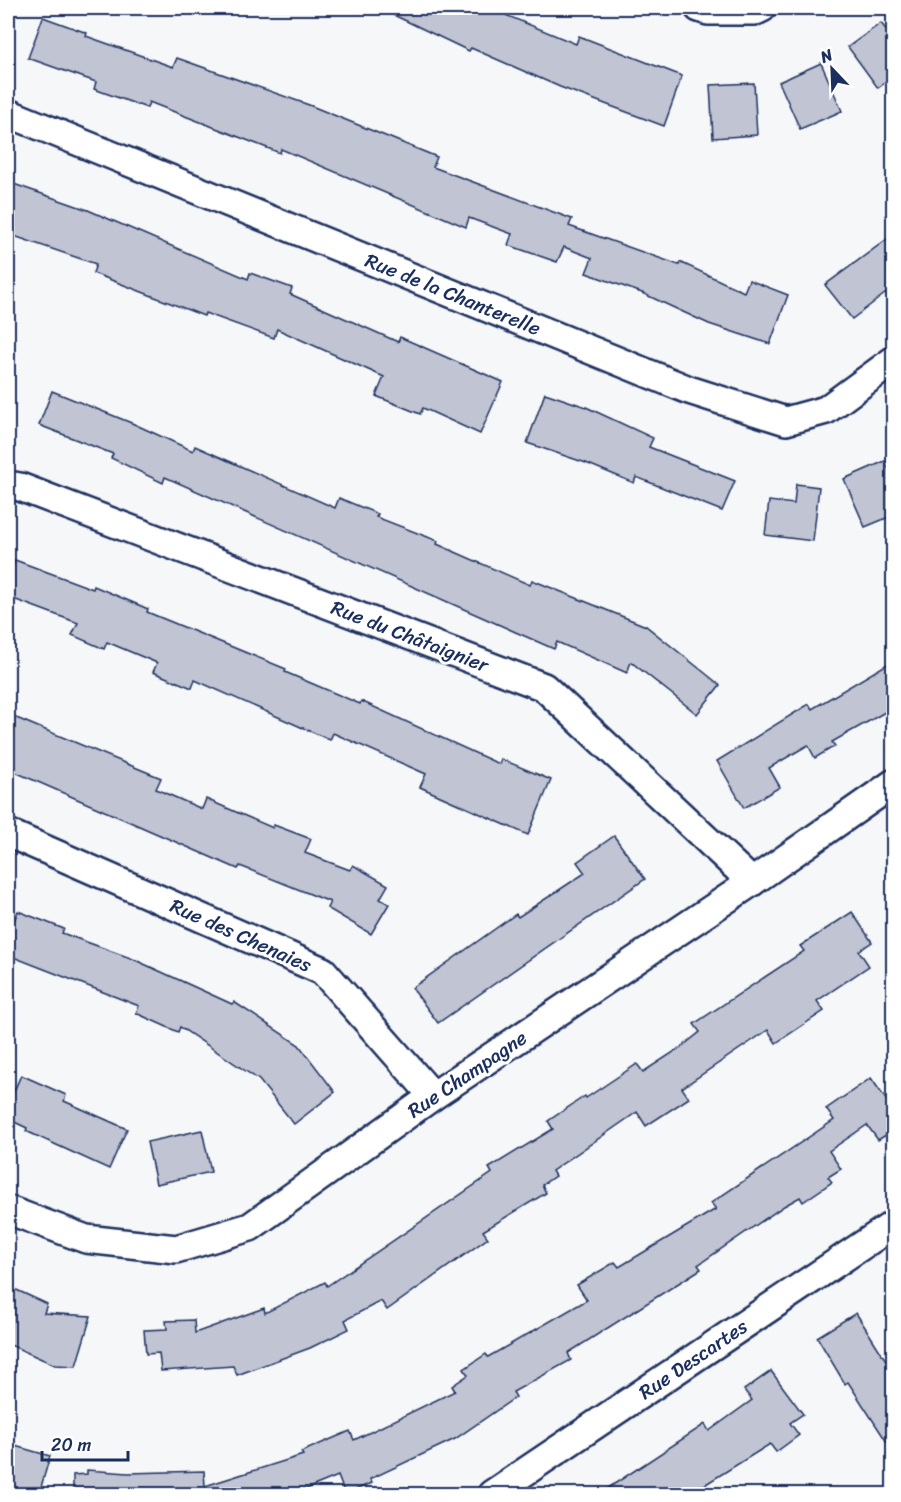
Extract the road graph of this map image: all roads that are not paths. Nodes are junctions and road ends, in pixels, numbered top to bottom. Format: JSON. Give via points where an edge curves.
{"nodes":[{"id":1,"x":699,"y":8,"type":"edge"},
{"id":2,"x":762,"y":8,"type":"edge"},
{"id":3,"x":8,"y":113,"type":"edge"},
{"id":4,"x":894,"y":360,"type":"edge"},
{"id":5,"x":8,"y":485,"type":"edge"},
{"id":6,"x":894,"y":783,"type":"edge"},
{"id":7,"x":8,"y":833,"type":"edge"},
{"id":8,"x":752,"y":882,"type":"junction"},
{"id":9,"x":432,"y":1096,"type":"junction"},
{"id":10,"x":8,"y":1210,"type":"edge"},
{"id":11,"x":892,"y":1228,"type":"edge"},
{"id":12,"x":492,"y":1494,"type":"edge"}],
"edges":[{"from":1,"to":2,"type":"street"},
{"from":3,"to":4,"type":"street","name":"Rue de la Chanterelle","via":[[689,390],[786,421],[826,410]]},
{"from":5,"to":8,"type":"street","name":"Rue du Châtaignier","via":[[544,687]]},
{"from":6,"to":8,"type":"street","name":"Rue Champagne"},
{"from":7,"to":9,"type":"street","name":"Rue des Chenaies","via":[[323,971]]},
{"from":8,"to":9,"type":"street","name":"Rue Champagne"},
{"from":9,"to":10,"type":"street","name":"Rue Champagne","via":[[250,1227],[176,1249],[86,1239]]},
{"from":11,"to":12,"type":"street","name":"Rue Descartes"}]}
